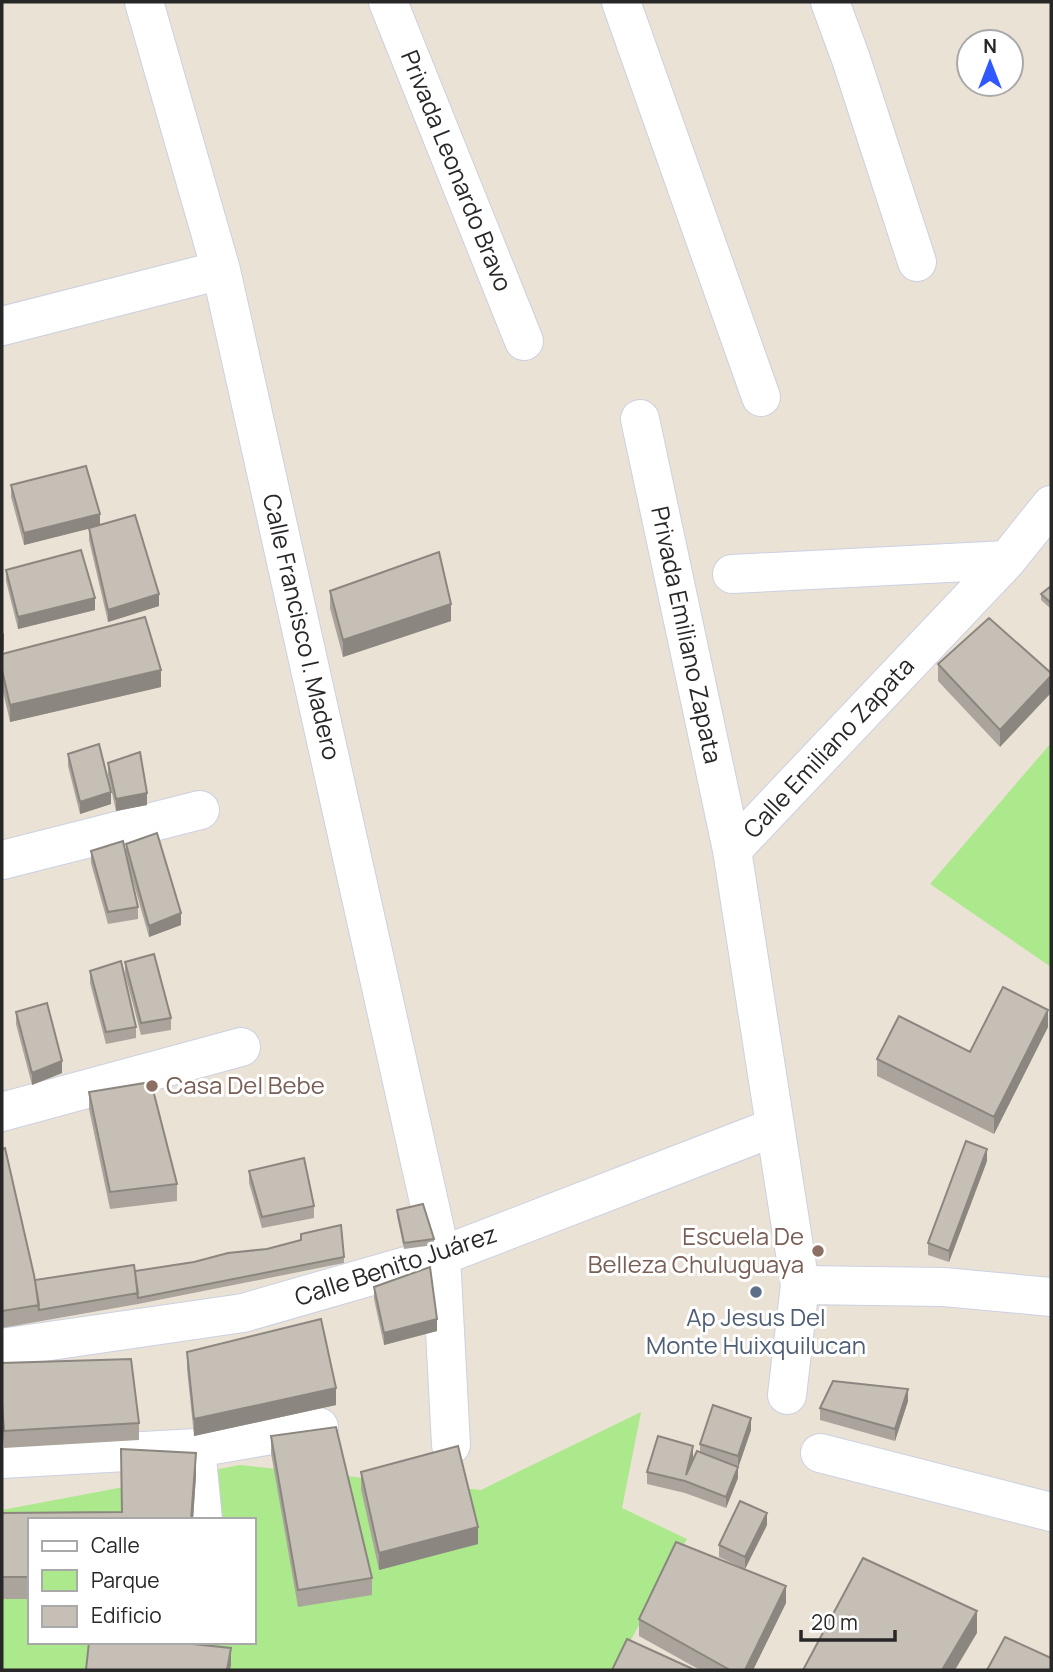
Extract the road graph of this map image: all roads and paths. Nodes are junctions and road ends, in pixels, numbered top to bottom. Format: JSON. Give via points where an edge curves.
{"nodes":[{"id":1,"x":144,"y":2,"type":"edge"},
{"id":2,"x":387,"y":2,"type":"edge"},
{"id":3,"x":621,"y":2,"type":"edge"},
{"id":4,"x":830,"y":2,"type":"edge"},
{"id":5,"x":916,"y":262,"type":"dead end"},
{"id":6,"x":221,"y":270,"type":"junction"},
{"id":7,"x":2,"y":326,"type":"edge"},
{"id":8,"x":524,"y":341,"type":"dead end"},
{"id":9,"x":761,"y":397,"type":"dead end"},
{"id":10,"x":640,"y":419,"type":"dead end"},
{"id":11,"x":1051,"y":505,"type":"edge"},
{"id":12,"x":1007,"y":560,"type":"junction"},
{"id":13,"x":732,"y":574,"type":"dead end"},
{"id":14,"x":200,"y":810,"type":"dead end"},
{"id":15,"x":732,"y":850,"type":"junction"},
{"id":16,"x":2,"y":860,"type":"edge"},
{"id":17,"x":241,"y":1047,"type":"dead end"},
{"id":18,"x":2,"y":1112,"type":"edge"},
{"id":19,"x":775,"y":1127,"type":"junction"},
{"id":20,"x":441,"y":1256,"type":"junction"},
{"id":21,"x":800,"y":1285,"type":"junction"},
{"id":22,"x":1051,"y":1297,"type":"edge"},
{"id":23,"x":2,"y":1348,"type":"edge"},
{"id":24,"x":787,"y":1395,"type":"dead end"},
{"id":25,"x":319,"y":1426,"type":"edge"},
{"id":26,"x":451,"y":1445,"type":"edge"},
{"id":27,"x":196,"y":1448,"type":"junction"},
{"id":28,"x":820,"y":1453,"type":"dead end"},
{"id":29,"x":2,"y":1459,"type":"edge"},
{"id":30,"x":1051,"y":1512,"type":"edge"},
{"id":31,"x":203,"y":1518,"type":"edge"}],
"edges":[{"from":1,"to":6,"type":"street","name":"Calle Francisco I. Madero"},
{"from":2,"to":8,"type":"street","name":"Privada Leonardo Bravo"},
{"from":3,"to":9,"type":"street"},
{"from":4,"to":5,"type":"street"},
{"from":6,"to":7,"type":"street"},
{"from":6,"to":20,"type":"street","name":"Calle Francisco I. Madero"},
{"from":10,"to":15,"type":"street","name":"Privada Emiliano Zapata"},
{"from":11,"to":12,"type":"street","name":"Calle Emiliano Zapata"},
{"from":12,"to":13,"type":"street"},
{"from":12,"to":15,"type":"street","name":"Calle Emiliano Zapata"},
{"from":14,"to":16,"type":"street"},
{"from":15,"to":19,"type":"street","name":"Calle Emiliano Zapata"},
{"from":17,"to":18,"type":"street"},
{"from":19,"to":20,"type":"street","name":"Calle Benito Juárez"},
{"from":19,"to":21,"type":"street","name":"Calle Emiliano Zapata"},
{"from":20,"to":23,"type":"street","name":"Calle Benito Juárez","via":[[243,1313]]},
{"from":20,"to":26,"type":"street","name":"Calle Francisco I. Madero"},
{"from":21,"to":22,"type":"street","via":[[944,1287]]},
{"from":21,"to":24,"type":"street","name":"Calle Emiliano Zapata"},
{"from":25,"to":27,"type":"street"},
{"from":27,"to":29,"type":"street"},
{"from":27,"to":31,"type":"street"},
{"from":28,"to":30,"type":"street"}]}
